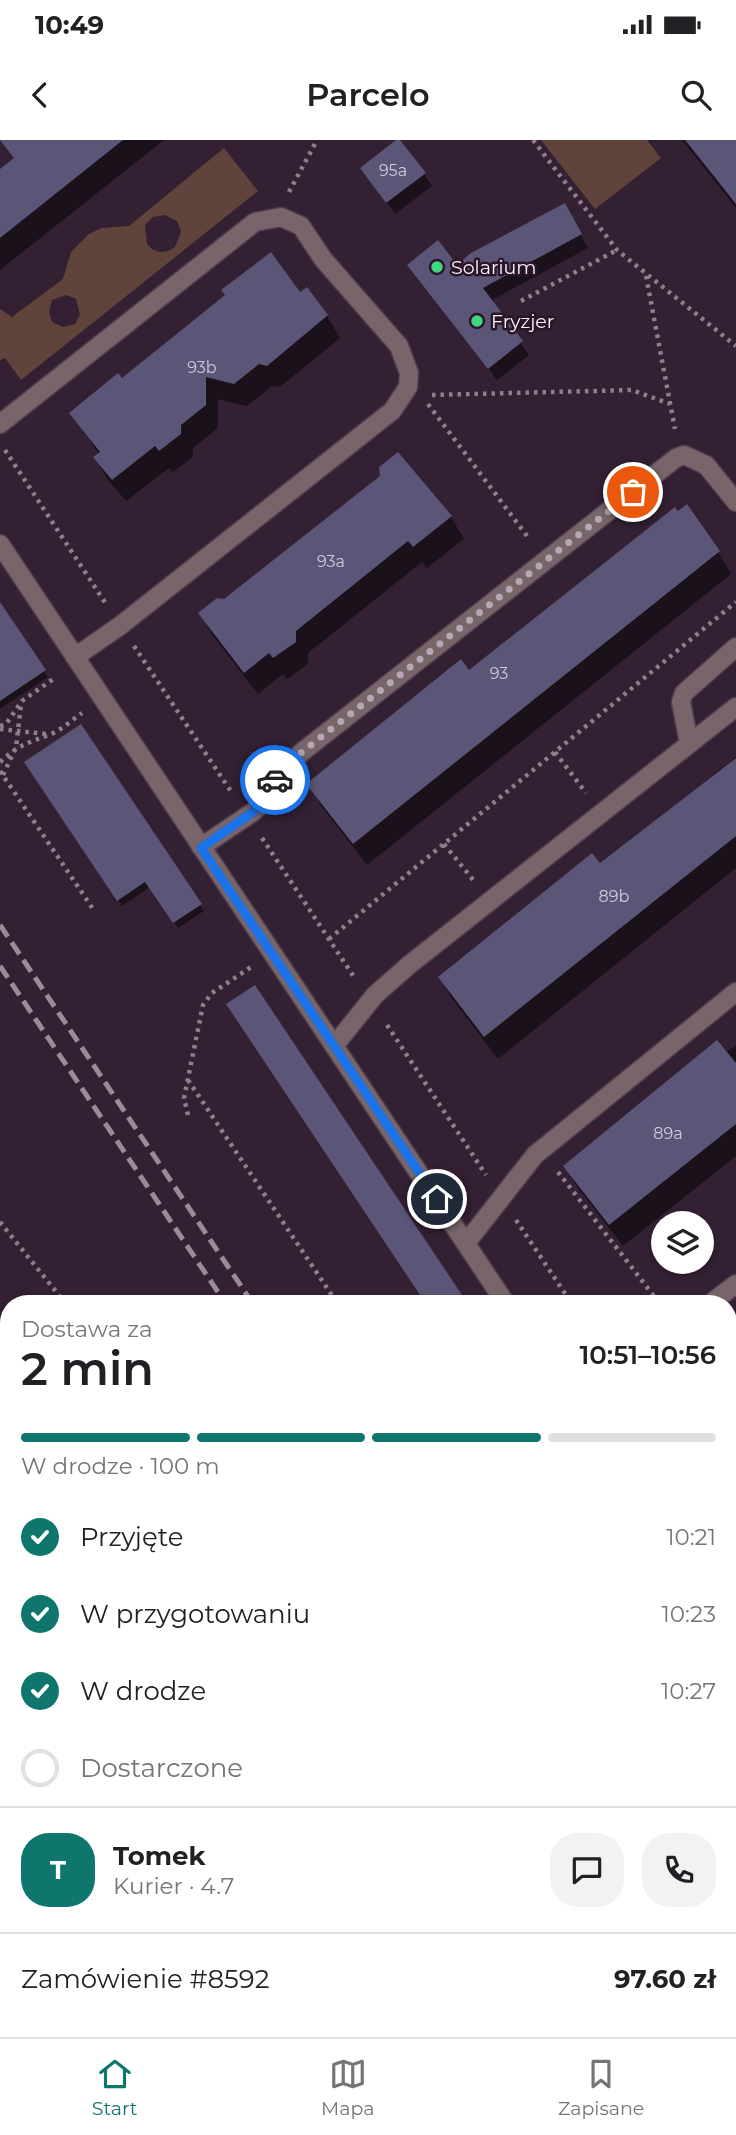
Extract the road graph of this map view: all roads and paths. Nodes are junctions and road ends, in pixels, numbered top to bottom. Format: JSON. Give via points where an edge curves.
{"nodes":[{"id":1,"x":317,"y":140,"type":"edge"},
{"id":2,"x":533,"y":140,"type":"edge"},
{"id":3,"x":288,"y":194,"type":"dead end"},
{"id":4,"x":617,"y":250,"type":"junction"},
{"id":5,"x":646,"y":275,"type":"junction"},
{"id":6,"x":521,"y":301,"type":"dead end"},
{"id":7,"x":736,"y":346,"type":"edge"},
{"id":8,"x":670,"y":404,"type":"junction"},
{"id":9,"x":0,"y":424,"type":"edge"},
{"id":10,"x":0,"y":443,"type":"edge"},
{"id":11,"x":680,"y":457,"type":"junction"},
{"id":12,"x":736,"y":502,"type":"edge"},
{"id":13,"x":0,"y":544,"type":"edge"},
{"id":14,"x":546,"y":560,"type":"junction"},
{"id":15,"x":736,"y":602,"type":"edge"},
{"id":16,"x":121,"y":625,"type":"junction"},
{"id":17,"x":736,"y":647,"type":"edge"},
{"id":18,"x":77,"y":659,"type":"junction"},
{"id":19,"x":103,"y":698,"type":"junction"},
{"id":20,"x":22,"y":701,"type":"junction"},
{"id":21,"x":736,"y":707,"type":"edge"},
{"id":22,"x":0,"y":727,"type":"edge"},
{"id":23,"x":18,"y":731,"type":"junction"},
{"id":24,"x":51,"y":735,"type":"junction"},
{"id":25,"x":690,"y":743,"type":"junction"},
{"id":26,"x":16,"y":747,"type":"junction"},
{"id":27,"x":555,"y":752,"type":"junction"},
{"id":28,"x":0,"y":762,"type":"edge"},
{"id":29,"x":2,"y":773,"type":"edge"},
{"id":30,"x":602,"y":813,"type":"junction"},
{"id":31,"x":248,"y":816,"type":"junction"},
{"id":32,"x":444,"y":844,"type":"junction"},
{"id":33,"x":201,"y":848,"type":"junction"},
{"id":34,"x":490,"y":901,"type":"junction"},
{"id":35,"x":95,"y":912,"type":"dead end"},
{"id":36,"x":329,"y":939,"type":"junction"},
{"id":37,"x":273,"y":954,"type":"junction"},
{"id":38,"x":736,"y":992,"type":"edge"},
{"id":39,"x":371,"y":1000,"type":"junction"},
{"id":40,"x":334,"y":1046,"type":"junction"},
{"id":41,"x":188,"y":1080,"type":"junction"},
{"id":42,"x":188,"y":1115,"type":"dead end"},
{"id":43,"x":541,"y":1150,"type":"junction"},
{"id":44,"x":501,"y":1198,"type":"junction"},
{"id":45,"x":0,"y":1222,"type":"edge"},
{"id":46,"x":466,"y":1243,"type":"junction"},
{"id":47,"x":736,"y":1284,"type":"edge"},
{"id":48,"x":60,"y":1295,"type":"edge"},
{"id":49,"x":332,"y":1295,"type":"edge"},
{"id":50,"x":500,"y":1295,"type":"edge"},
{"id":51,"x":566,"y":1295,"type":"edge"},
{"id":52,"x":653,"y":1295,"type":"edge"},
{"id":53,"x":722,"y":1295,"type":"edge"}],
"edges":[{"from":1,"to":3,"type":"path"},
{"from":2,"to":4,"type":"path"},
{"from":4,"to":5,"type":"path"},
{"from":4,"to":6,"type":"path"},
{"from":5,"to":7,"type":"path"},
{"from":5,"to":8,"type":"path"},
{"from":8,"to":11,"type":"path"},
{"from":8,"to":14,"type":"path","via":[[632,390],[421,395]]},
{"from":9,"to":16,"type":"street","via":[[267,217],[281,217],[301,226],[323,259],[399,346],[409,373],[408,387],[392,411]]},
{"from":10,"to":16,"type":"path"},
{"from":11,"to":12,"type":"street","via":[[706,465]]},
{"from":11,"to":14,"type":"street"},
{"from":13,"to":18,"type":"street"},
{"from":14,"to":31,"type":"street","via":[[302,752]]},
{"from":15,"to":27,"type":"path"},
{"from":16,"to":18,"type":"street"},
{"from":16,"to":31,"type":"path"},
{"from":17,"to":25,"type":"street","via":[[684,693],[681,702]]},
{"from":18,"to":19,"type":"street"},
{"from":18,"to":20,"type":"path"},
{"from":19,"to":24,"type":"path"},
{"from":19,"to":33,"type":"street"},
{"from":20,"to":22,"type":"path"},
{"from":20,"to":23,"type":"path"},
{"from":21,"to":25,"type":"street"},
{"from":22,"to":23,"type":"path"},
{"from":23,"to":24,"type":"path"},
{"from":23,"to":26,"type":"path"},
{"from":24,"to":26,"type":"path"},
{"from":25,"to":30,"type":"street"},
{"from":26,"to":28,"type":"path"},
{"from":26,"to":29,"type":"path"},
{"from":27,"to":30,"type":"path"},
{"from":27,"to":32,"type":"path"},
{"from":29,"to":35,"type":"path"},
{"from":30,"to":34,"type":"street"},
{"from":31,"to":33,"type":"street"},
{"from":31,"to":36,"type":"path"},
{"from":32,"to":34,"type":"path"},
{"from":32,"to":36,"type":"path"},
{"from":33,"to":37,"type":"street"},
{"from":34,"to":39,"type":"street"},
{"from":36,"to":39,"type":"path"},
{"from":37,"to":40,"type":"street"},
{"from":37,"to":41,"type":"path","via":[[206,998]]},
{"from":38,"to":43,"type":"street"},
{"from":39,"to":40,"type":"street"},
{"from":39,"to":44,"type":"path"},
{"from":40,"to":46,"type":"street"},
{"from":41,"to":42,"type":"path","via":[[184,1098]]},
{"from":41,"to":49,"type":"path"},
{"from":43,"to":44,"type":"street"},
{"from":43,"to":52,"type":"path"},
{"from":44,"to":46,"type":"street"},
{"from":44,"to":51,"type":"path"},
{"from":45,"to":48,"type":"path"},
{"from":46,"to":50,"type":"street"},
{"from":47,"to":53,"type":"street"}]}
